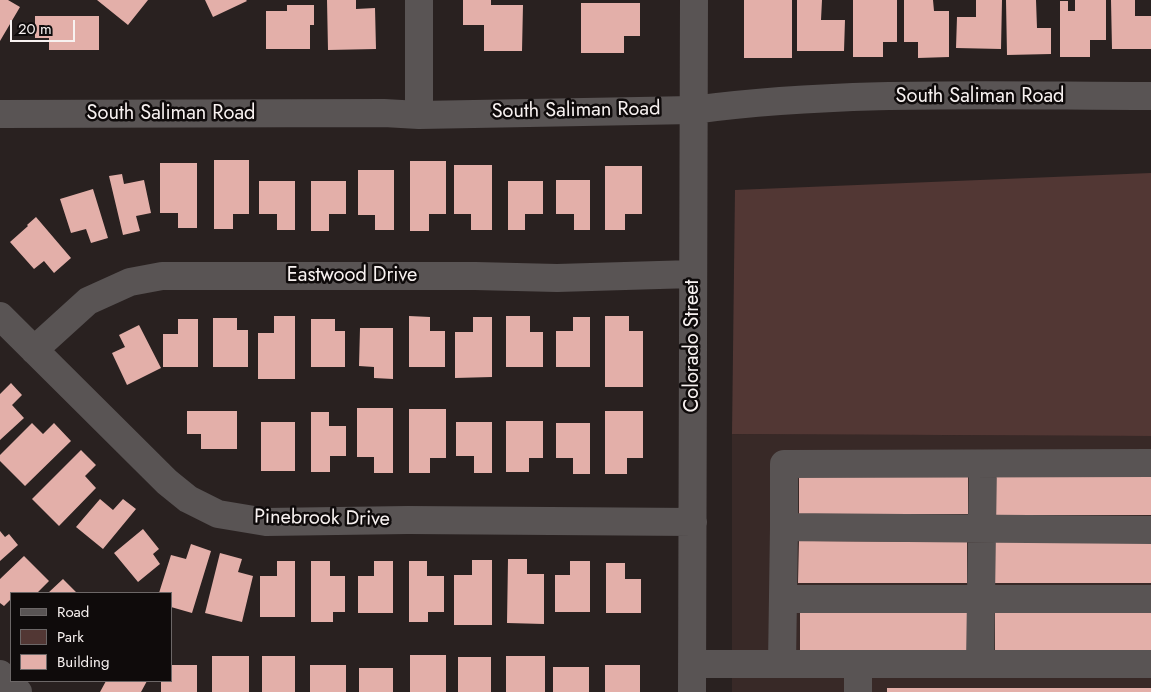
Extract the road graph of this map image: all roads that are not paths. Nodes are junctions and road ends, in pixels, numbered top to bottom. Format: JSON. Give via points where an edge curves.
{"nodes":[{"id":1,"x":420,"y":0,"type":"edge"},
{"id":2,"x":694,"y":0,"type":"edge"},
{"id":3,"x":1151,"y":96,"type":"edge"},
{"id":4,"x":693,"y":110,"type":"junction"},
{"id":5,"x":0,"y":114,"type":"edge"},
{"id":6,"x":419,"y":114,"type":"junction"},
{"id":7,"x":693,"y":274,"type":"junction"},
{"id":8,"x":0,"y":316,"type":"edge"},
{"id":9,"x":34,"y":350,"type":"junction"},
{"id":10,"x":983,"y":464,"type":"junction"},
{"id":11,"x":1151,"y":464,"type":"edge"},
{"id":12,"x":693,"y":522,"type":"junction"},
{"id":13,"x":784,"y":527,"type":"junction"},
{"id":14,"x":982,"y":529,"type":"junction"},
{"id":15,"x":1151,"y":530,"type":"edge"},
{"id":16,"x":783,"y":599,"type":"junction"},
{"id":17,"x":981,"y":599,"type":"junction"},
{"id":18,"x":1151,"y":599,"type":"edge"},
{"id":19,"x":692,"y":664,"type":"junction"},
{"id":20,"x":782,"y":664,"type":"junction"},
{"id":21,"x":858,"y":664,"type":"junction"},
{"id":22,"x":980,"y":664,"type":"junction"},
{"id":23,"x":1151,"y":664,"type":"edge"},
{"id":24,"x":692,"y":692,"type":"edge"},
{"id":25,"x":858,"y":692,"type":"edge"}],
"edges":[{"from":1,"to":6,"type":"street"},
{"from":2,"to":4,"type":"street","name":"Colorado Street"},
{"from":3,"to":4,"type":"street","name":"South Saliman Road","via":[[813,99]]},
{"from":4,"to":6,"type":"street","name":"South Saliman Road"},
{"from":4,"to":7,"type":"street","name":"Colorado Street"},
{"from":5,"to":6,"type":"street","name":"South Saliman Road"},
{"from":7,"to":9,"type":"street","name":"Eastwood Drive","via":[[557,278],[162,276],[130,282],[88,301]]},
{"from":7,"to":12,"type":"street","name":"Colorado Street"},
{"from":8,"to":9,"type":"street","name":"Pinebrook Drive"},
{"from":9,"to":12,"type":"street","name":"Pinebrook Drive","via":[[167,482],[188,499],[218,514],[266,522]]},
{"from":10,"to":11,"type":"street"},
{"from":10,"to":13,"type":"street","via":[[784,464]]},
{"from":10,"to":14,"type":"street"},
{"from":12,"to":19,"type":"street","name":"Colorado Street"},
{"from":13,"to":14,"type":"street"},
{"from":13,"to":16,"type":"street"},
{"from":14,"to":15,"type":"street"},
{"from":14,"to":17,"type":"street"},
{"from":16,"to":17,"type":"street"},
{"from":16,"to":20,"type":"street"},
{"from":17,"to":18,"type":"street"},
{"from":17,"to":22,"type":"street"},
{"from":19,"to":20,"type":"street"},
{"from":19,"to":24,"type":"street","name":"Colorado Street"},
{"from":20,"to":21,"type":"street"},
{"from":21,"to":22,"type":"street"},
{"from":21,"to":25,"type":"street"},
{"from":22,"to":23,"type":"street"}]}
